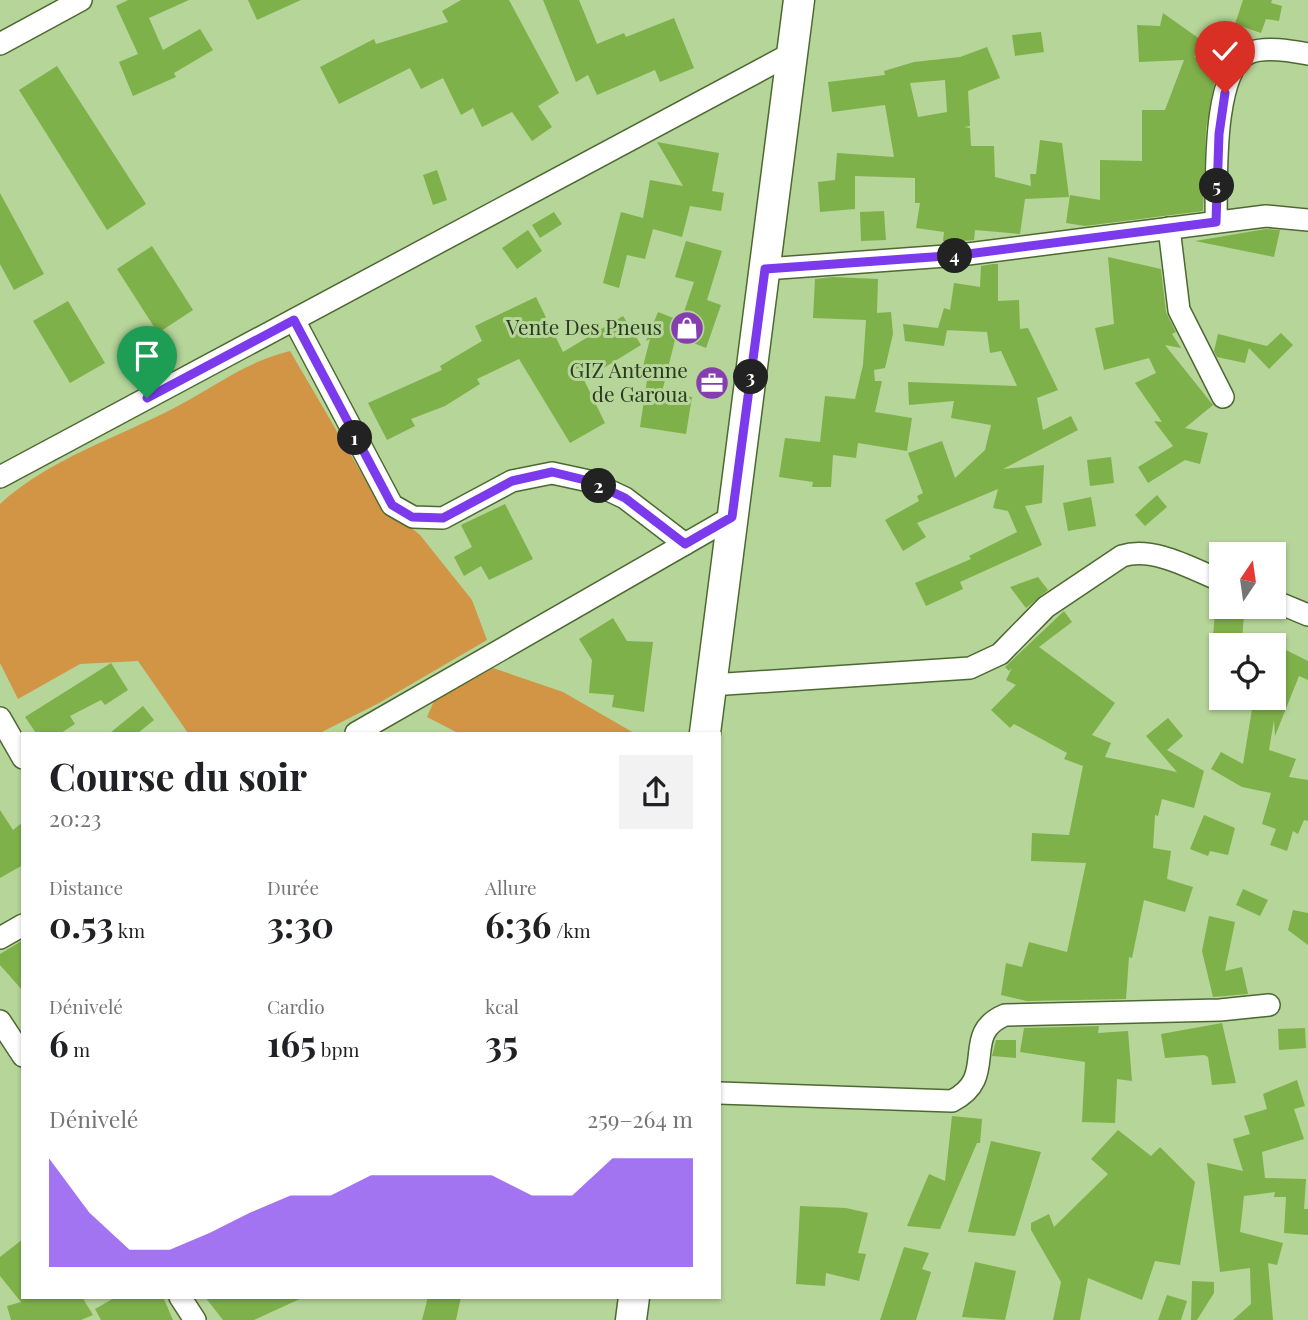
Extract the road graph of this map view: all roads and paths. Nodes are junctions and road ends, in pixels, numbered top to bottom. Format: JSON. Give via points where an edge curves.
{"nodes":[{"id":1,"x":81,"y":0,"type":"edge"},
{"id":2,"x":799,"y":0,"type":"edge"},
{"id":3,"x":0,"y":44,"type":"edge"},
{"id":4,"x":794,"y":52,"type":"junction"},
{"id":5,"x":1308,"y":54,"type":"edge"},
{"id":6,"x":1308,"y":220,"type":"edge"},
{"id":7,"x":1216,"y":222,"type":"junction"},
{"id":8,"x":1169,"y":228,"type":"junction"},
{"id":9,"x":765,"y":269,"type":"junction"},
{"id":10,"x":294,"y":320,"type":"junction"},
{"id":11,"x":1223,"y":397,"type":"dead end"},
{"id":12,"x":0,"y":477,"type":"edge"},
{"id":13,"x":732,"y":517,"type":"junction"},
{"id":14,"x":685,"y":544,"type":"junction"},
{"id":15,"x":1209,"y":576,"type":"edge"},
{"id":16,"x":1286,"y":606,"type":"edge"},
{"id":17,"x":1308,"y":615,"type":"edge"},
{"id":18,"x":711,"y":685,"type":"junction"},
{"id":19,"x":0,"y":718,"type":"edge"},
{"id":20,"x":358,"y":732,"type":"edge"},
{"id":21,"x":705,"y":732,"type":"edge"},
{"id":22,"x":21,"y":755,"type":"edge"},
{"id":23,"x":21,"y":926,"type":"edge"},
{"id":24,"x":0,"y":938,"type":"edge"},
{"id":25,"x":1269,"y":1005,"type":"dead end"},
{"id":26,"x":0,"y":1021,"type":"edge"},
{"id":27,"x":21,"y":1053,"type":"edge"},
{"id":28,"x":721,"y":1093,"type":"edge"},
{"id":29,"x":181,"y":1299,"type":"edge"},
{"id":30,"x":634,"y":1299,"type":"edge"},
{"id":31,"x":195,"y":1320,"type":"edge"},
{"id":32,"x":631,"y":1320,"type":"edge"}],
"edges":[{"from":1,"to":3,"type":"street"},
{"from":2,"to":4,"type":"street"},
{"from":4,"to":9,"type":"street"},
{"from":4,"to":10,"type":"street"},
{"from":5,"to":7,"type":"street","via":[[1265,50],[1249,53],[1234,66],[1219,134]]},
{"from":6,"to":7,"type":"street","via":[[1266,216]]},
{"from":7,"to":8,"type":"street"},
{"from":8,"to":9,"type":"street","via":[[960,255]]},
{"from":8,"to":11,"type":"street","via":[[1178,310]]},
{"from":9,"to":13,"type":"street"},
{"from":10,"to":12,"type":"street"},
{"from":10,"to":14,"type":"street","via":[[392,505],[412,517],[443,518],[512,481],[552,472],[589,481],[625,498]]},
{"from":13,"to":14,"type":"street"},
{"from":13,"to":18,"type":"street"},
{"from":14,"to":20,"type":"street"},
{"from":15,"to":18,"type":"street","via":[[1136,552],[1122,556],[1046,607],[1000,654],[970,668]]},
{"from":16,"to":17,"type":"street"},
{"from":18,"to":21,"type":"street"},
{"from":19,"to":22,"type":"street"},
{"from":23,"to":24,"type":"street"},
{"from":25,"to":28,"type":"street","via":[[1005,1015],[990,1021],[983,1032],[976,1079],[967,1093],[952,1101]]},
{"from":26,"to":27,"type":"street"},
{"from":29,"to":31,"type":"street"},
{"from":30,"to":32,"type":"street"}]}
